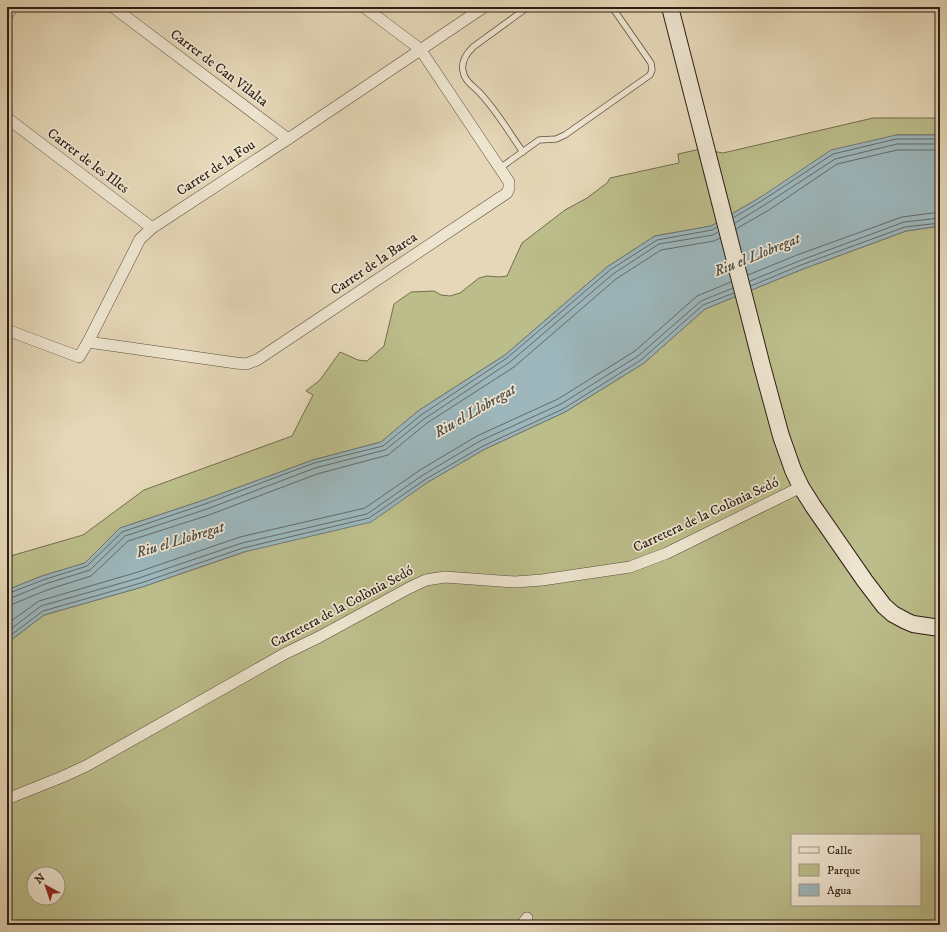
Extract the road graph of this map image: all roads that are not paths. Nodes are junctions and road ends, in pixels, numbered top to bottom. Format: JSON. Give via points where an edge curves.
{"nodes":[{"id":1,"x":13,"y":7,"type":"edge"},
{"id":2,"x":113,"y":7,"type":"edge"},
{"id":3,"x":364,"y":7,"type":"edge"},
{"id":4,"x":484,"y":7,"type":"edge"},
{"id":5,"x":528,"y":7,"type":"edge"},
{"id":6,"x":612,"y":7,"type":"edge"},
{"id":7,"x":670,"y":7,"type":"edge"},
{"id":8,"x":7,"y":15,"type":"edge"},
{"id":9,"x":420,"y":49,"type":"junction"},
{"id":10,"x":7,"y":118,"type":"edge"},
{"id":11,"x":288,"y":139,"type":"junction"},
{"id":12,"x":522,"y":152,"type":"junction"},
{"id":13,"x":500,"y":168,"type":"junction"},
{"id":14,"x":152,"y":228,"type":"junction"},
{"id":15,"x":7,"y":330,"type":"edge"},
{"id":16,"x":88,"y":342,"type":"junction"},
{"id":17,"x":801,"y":487,"type":"junction"},
{"id":18,"x":940,"y":628,"type":"edge"},
{"id":19,"x":7,"y":799,"type":"edge"}],
"edges":[{"from":1,"to":8,"type":"street"},
{"from":2,"to":11,"type":"street","name":"Carrer de Can Vilalta"},
{"from":3,"to":9,"type":"street","name":"Carrer de la Barca"},
{"from":4,"to":9,"type":"street","name":"Carrer de la Fou"},
{"from":5,"to":12,"type":"lane","via":[[473,47],[467,53],[462,71],[465,78],[485,97]]},
{"from":6,"to":12,"type":"lane","via":[[651,63],[650,75],[565,135],[556,139],[539,140]]},
{"from":7,"to":17,"type":"main road","via":[[781,436]]},
{"from":9,"to":11,"type":"street","name":"Carrer de la Fou"},
{"from":9,"to":13,"type":"street","name":"Carrer de la Barca"},
{"from":10,"to":14,"type":"street","name":"Carrer de les Illes"},
{"from":11,"to":14,"type":"street","name":"Carrer de la Fou"},
{"from":12,"to":13,"type":"lane"},
{"from":13,"to":16,"type":"street","name":"Carrer de la Barca","via":[[509,182],[507,193],[257,360],[246,364],[236,363]]},
{"from":14,"to":16,"type":"street","name":"Carrer de la Fou","via":[[140,239]]},
{"from":15,"to":16,"type":"street","name":"Carrer de la Fou","via":[[79,357]]},
{"from":17,"to":18,"type":"main road","via":[[884,606],[893,614],[913,624]]},
{"from":17,"to":19,"type":"street","name":"Carretera de la Colònia Sedó","via":[[667,554],[630,568],[515,582],[445,577],[426,580],[284,654],[86,766]]}]}
